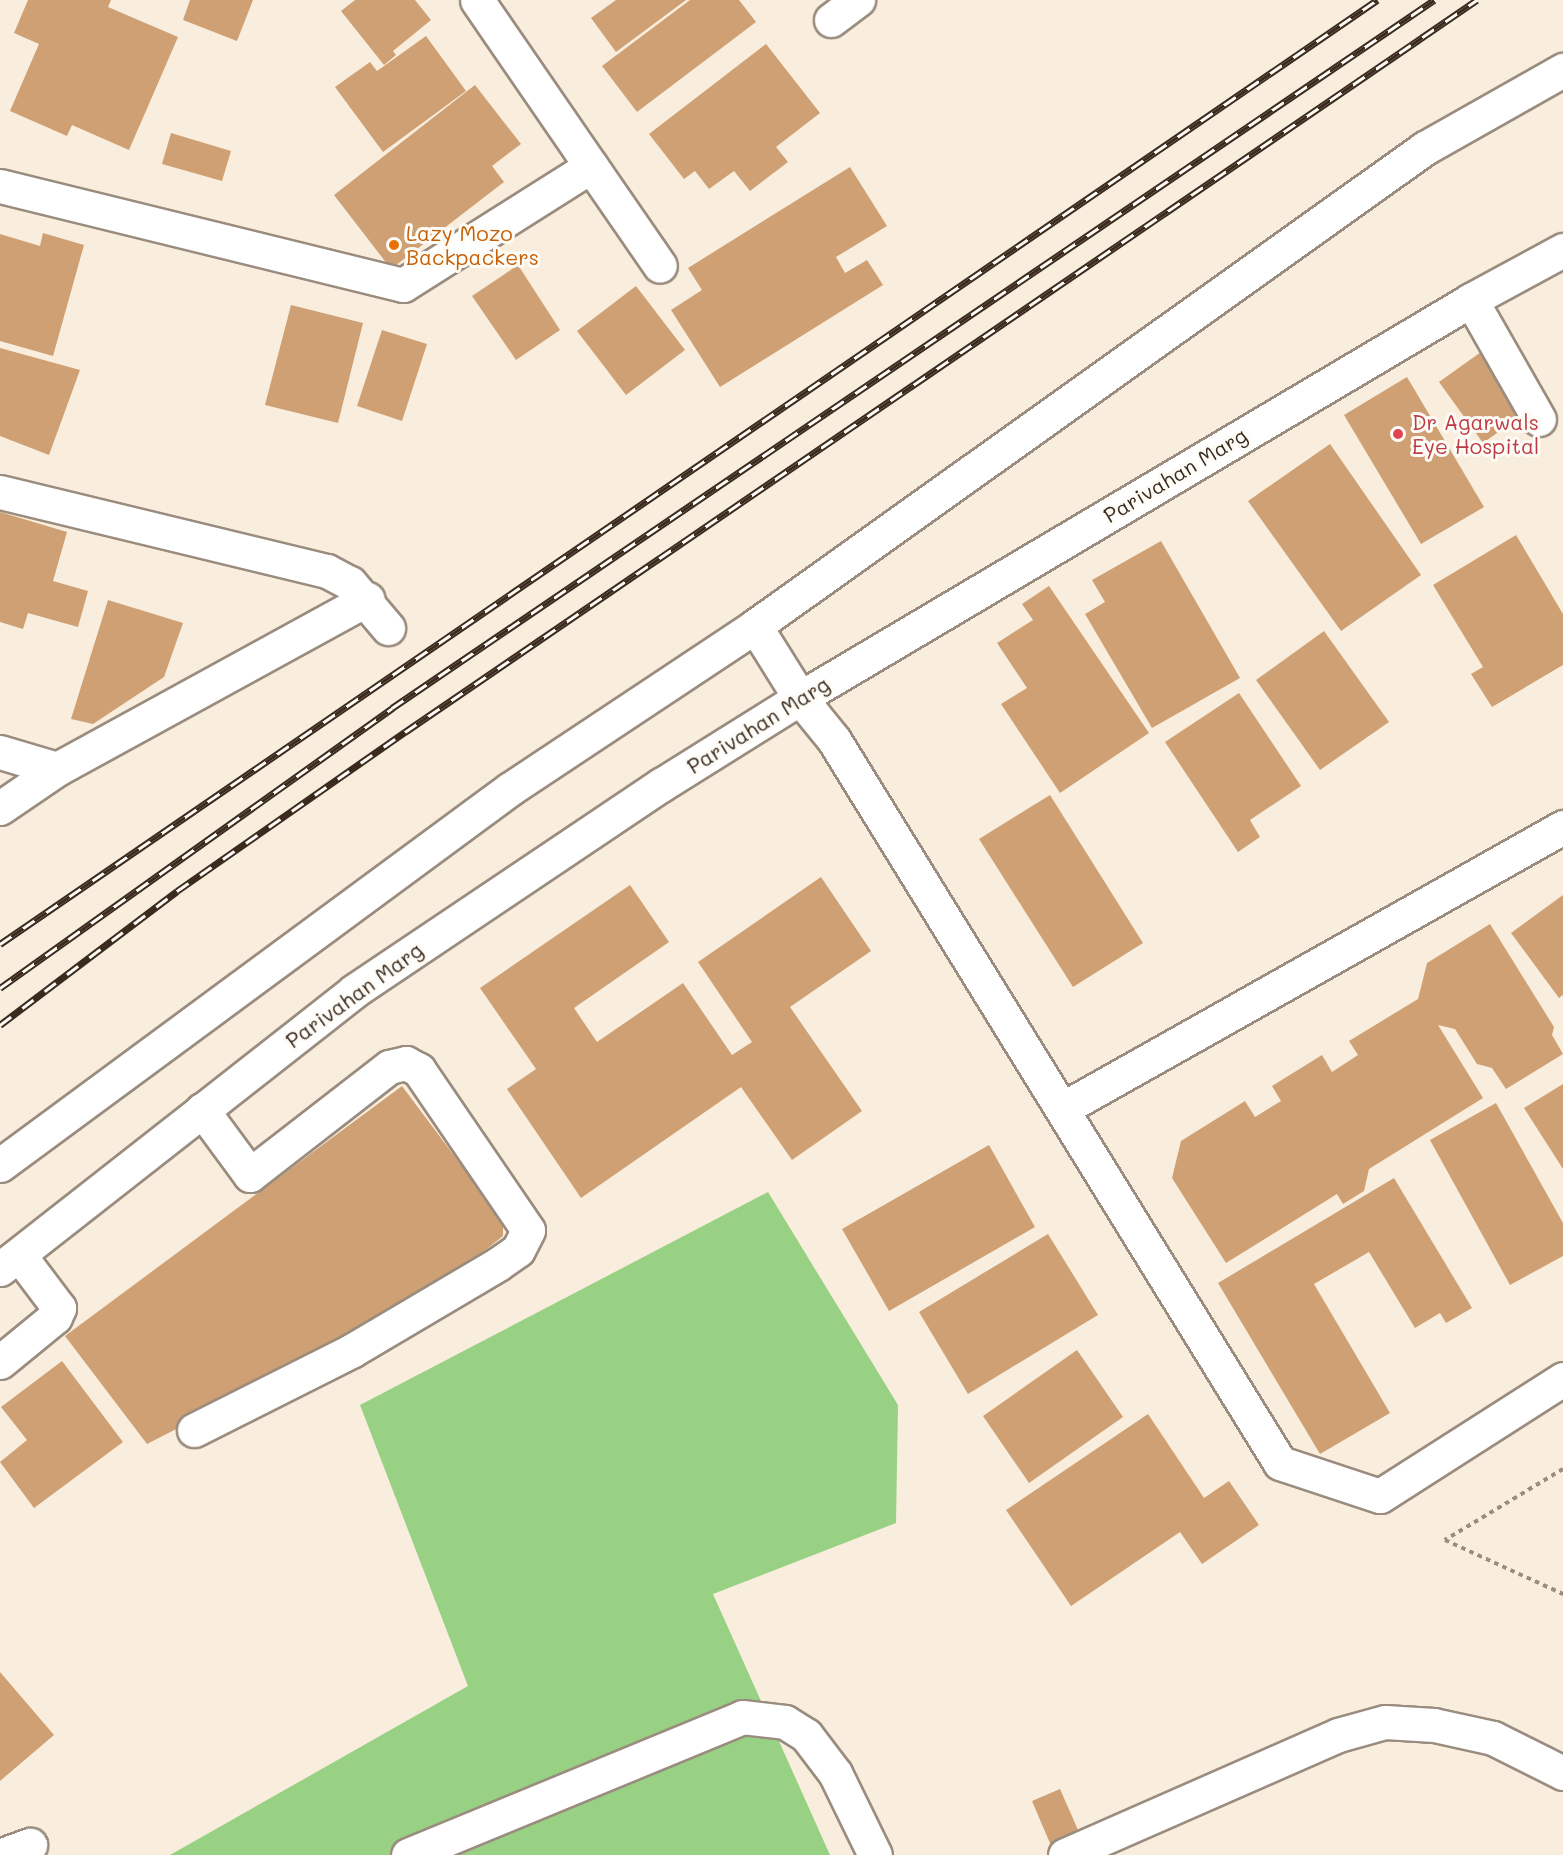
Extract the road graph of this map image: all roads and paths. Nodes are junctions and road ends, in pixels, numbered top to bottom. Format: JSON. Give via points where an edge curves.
{"nodes":[{"id":1,"x":477,"y":0,"type":"edge"},
{"id":2,"x":858,"y":0,"type":"edge"},
{"id":3,"x":831,"y":20,"type":"dead end"},
{"id":4,"x":1563,"y":70,"type":"edge"},
{"id":5,"x":591,"y":166,"type":"junction"},
{"id":6,"x":0,"y":186,"type":"edge"},
{"id":7,"x":1563,"y":250,"type":"edge"},
{"id":8,"x":660,"y":266,"type":"dead end"},
{"id":9,"x":1471,"y":300,"type":"junction"},
{"id":10,"x":1539,"y":419,"type":"dead end"},
{"id":11,"x":0,"y":492,"type":"edge"},
{"id":12,"x":367,"y":599,"type":"junction"},
{"id":13,"x":755,"y":626,"type":"junction"},
{"id":14,"x":388,"y":628,"type":"dead end"},
{"id":15,"x":800,"y":698,"type":"junction"},
{"id":16,"x":0,"y":752,"type":"edge"},
{"id":17,"x":57,"y":769,"type":"junction"},
{"id":18,"x":0,"y":808,"type":"edge"},
{"id":19,"x":1563,"y":827,"type":"edge"},
{"id":20,"x":1062,"y":1109,"type":"junction"},
{"id":21,"x":202,"y":1110,"type":"junction"},
{"id":22,"x":0,"y":1165,"type":"edge"},
{"id":23,"x":9,"y":1262,"type":"edge"},
{"id":24,"x":0,"y":1362,"type":"edge"},
{"id":25,"x":1563,"y":1379,"type":"edge"},
{"id":26,"x":194,"y":1430,"type":"dead end"},
{"id":27,"x":1563,"y":1469,"type":"edge"},
{"id":28,"x":1563,"y":1594,"type":"edge"},
{"id":29,"x":1563,"y":1773,"type":"edge"},
{"id":30,"x":408,"y":1855,"type":"edge"},
{"id":31,"x":875,"y":1855,"type":"edge"},
{"id":32,"x":1065,"y":1855,"type":"edge"}],
"edges":[{"from":1,"to":5,"type":"street"},
{"from":2,"to":3,"type":"street"},
{"from":4,"to":13,"type":"street","via":[[1425,148]]},
{"from":5,"to":6,"type":"street","via":[[403,285]]},
{"from":5,"to":8,"type":"street"},
{"from":7,"to":9,"type":"street","name":"Parivahan Marg"},
{"from":9,"to":10,"type":"street"},
{"from":9,"to":15,"type":"street","name":"Parivahan Marg"},
{"from":11,"to":12,"type":"street","via":[[327,571],[350,583]]},
{"from":12,"to":14,"type":"street"},
{"from":12,"to":17,"type":"street"},
{"from":13,"to":15,"type":"street"},
{"from":13,"to":22,"type":"street","via":[[510,789]]},
{"from":15,"to":20,"type":"street","via":[[834,740]]},
{"from":15,"to":21,"type":"street","name":"Parivahan Marg","via":[[661,785],[354,991]]},
{"from":16,"to":17,"type":"street"},
{"from":17,"to":18,"type":"street"},
{"from":19,"to":20,"type":"street"},
{"from":20,"to":25,"type":"street","via":[[1280,1463],[1380,1496]]},
{"from":21,"to":23,"type":"street","name":"Parivahan Marg"},
{"from":21,"to":26,"type":"street","via":[[250,1175],[389,1067],[406,1063],[420,1070],[528,1230],[518,1250],[498,1264],[351,1351]]},
{"from":23,"to":24,"type":"street","via":[[59,1308],[55,1317]]},
{"from":27,"to":28,"type":"path","via":[[1445,1540]]},
{"from":29,"to":32,"type":"street","via":[[1493,1738],[1434,1725],[1385,1722],[1338,1735]]},
{"from":30,"to":31,"type":"street","via":[[742,1717],[785,1722],[806,1736],[835,1773]]}]}
